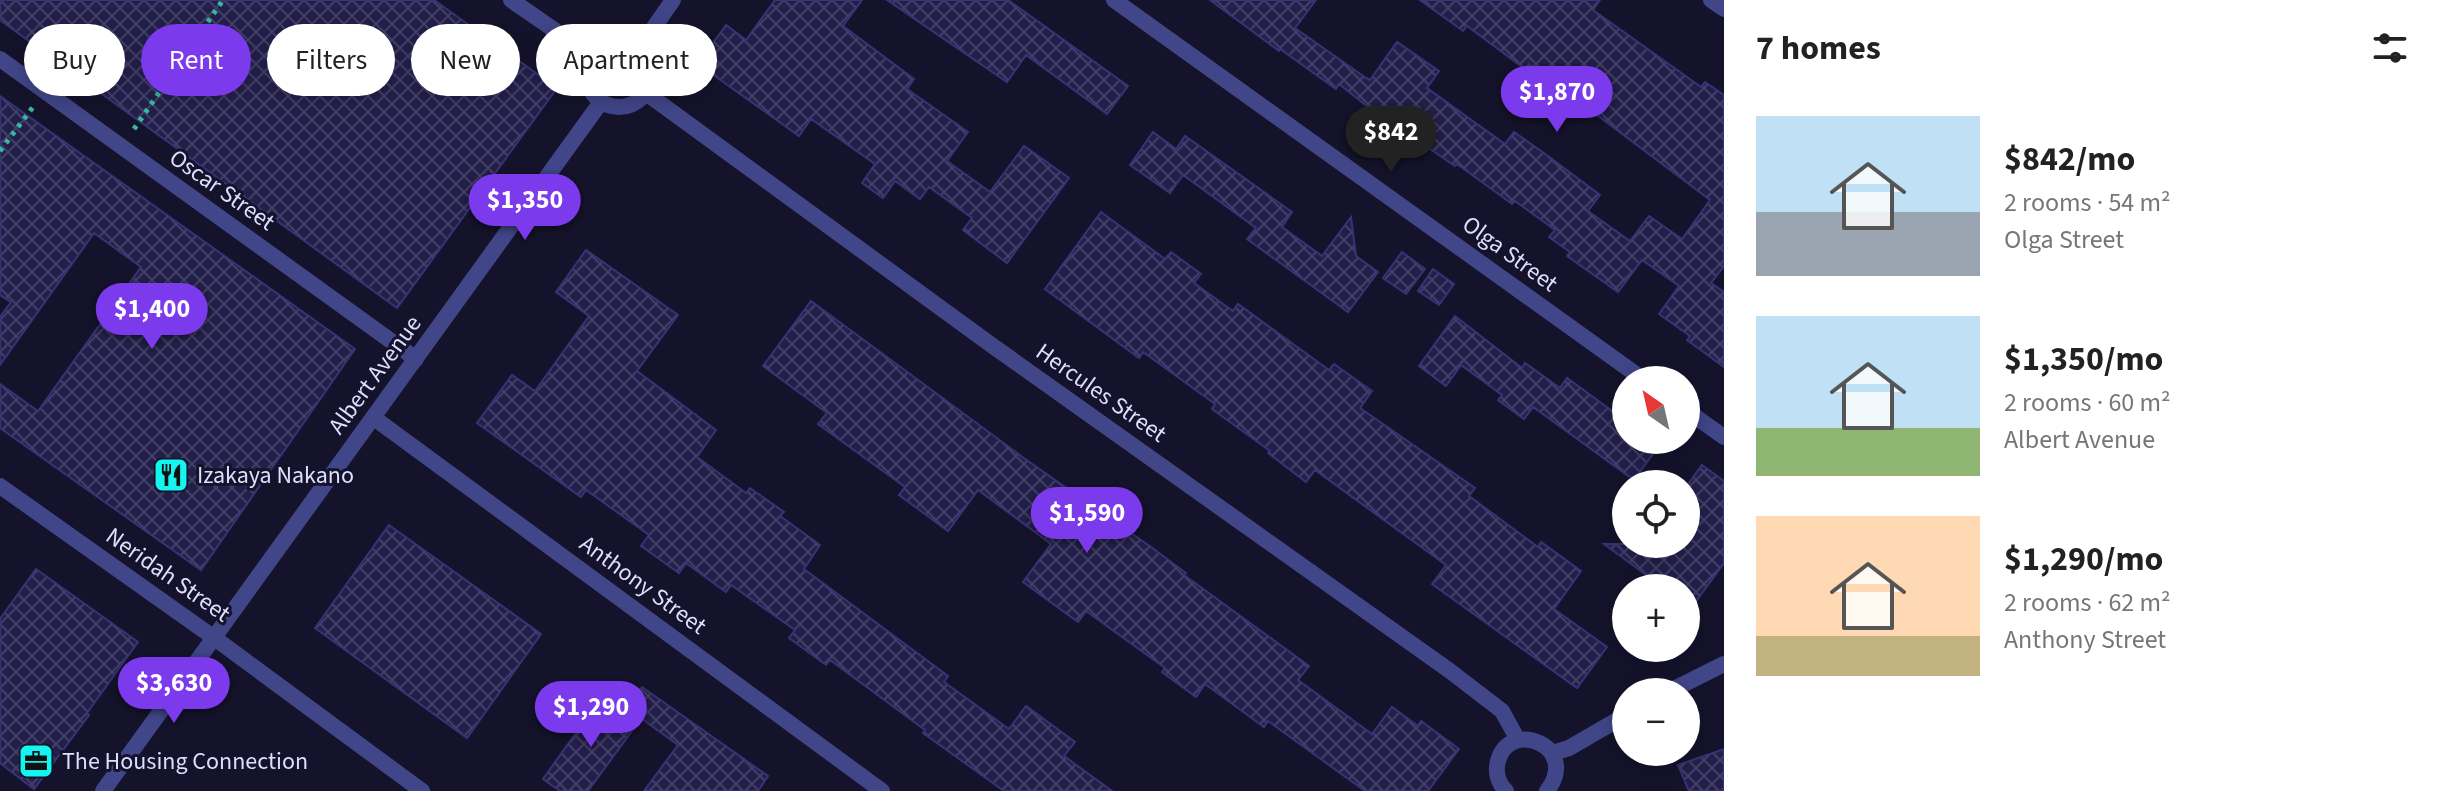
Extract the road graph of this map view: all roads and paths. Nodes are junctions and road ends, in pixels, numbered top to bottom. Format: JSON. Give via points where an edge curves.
{"nodes":[{"id":1,"x":223,"y":0,"type":"edge"},
{"id":2,"x":511,"y":0,"type":"edge"},
{"id":3,"x":673,"y":0,"type":"edge"},
{"id":4,"x":1114,"y":0,"type":"edge"},
{"id":5,"x":1711,"y":0,"type":"edge"},
{"id":6,"x":1724,"y":9,"type":"edge"},
{"id":7,"x":546,"y":24,"type":"edge"},
{"id":8,"x":656,"y":24,"type":"edge"},
{"id":9,"x":0,"y":59,"type":"edge"},
{"id":10,"x":24,"y":77,"type":"edge"},
{"id":11,"x":41,"y":96,"type":"edge"},
{"id":12,"x":50,"y":96,"type":"edge"},
{"id":13,"x":595,"y":96,"type":"edge"},
{"id":14,"x":643,"y":96,"type":"edge"},
{"id":15,"x":650,"y":96,"type":"edge"},
{"id":16,"x":601,"y":102,"type":"junction"},
{"id":17,"x":134,"y":129,"type":"dead end"},
{"id":18,"x":0,"y":151,"type":"edge"},
{"id":19,"x":416,"y":359,"type":"junction"},
{"id":20,"x":1624,"y":366,"type":"edge"},
{"id":21,"x":374,"y":418,"type":"junction"},
{"id":22,"x":1700,"y":420,"type":"edge"},
{"id":23,"x":1724,"y":437,"type":"edge"},
{"id":24,"x":0,"y":486,"type":"edge"},
{"id":25,"x":213,"y":637,"type":"junction"},
{"id":26,"x":1724,"y":664,"type":"edge"},
{"id":27,"x":1696,"y":678,"type":"edge"},
{"id":28,"x":1612,"y":723,"type":"edge"},
{"id":29,"x":1518,"y":740,"type":"junction"},
{"id":30,"x":1553,"y":753,"type":"junction"},
{"id":31,"x":1502,"y":790,"type":"edge"},
{"id":32,"x":103,"y":791,"type":"edge"},
{"id":33,"x":422,"y":791,"type":"edge"},
{"id":34,"x":882,"y":791,"type":"edge"},
{"id":35,"x":1547,"y":791,"type":"edge"}],
"edges":[{"from":1,"to":17,"type":"path"},
{"from":2,"to":7,"type":"street"},
{"from":3,"to":8,"type":"street"},
{"from":4,"to":20,"type":"street","name":"Olga Street"},
{"from":5,"to":6,"type":"street"},
{"from":9,"to":10,"type":"street","name":"Oscar Street"},
{"from":11,"to":18,"type":"path"},
{"from":12,"to":19,"type":"street","name":"Oscar Street"},
{"from":13,"to":16,"type":"street"},
{"from":14,"to":16,"type":"street","via":[[625,107]]},
{"from":15,"to":29,"type":"street","name":"Hercules Street","via":[[1450,671],[1502,711]]},
{"from":16,"to":19,"type":"street","name":"Albert Avenue"},
{"from":19,"to":21,"type":"street","name":"Albert Avenue"},
{"from":21,"to":25,"type":"street","name":"Albert Avenue"},
{"from":21,"to":34,"type":"street","name":"Anthony Street"},
{"from":22,"to":23,"type":"street"},
{"from":24,"to":25,"type":"street","name":"Neridah Street"},
{"from":25,"to":32,"type":"street","name":"Albert Avenue"},
{"from":25,"to":33,"type":"street","name":"Neridah Street"},
{"from":26,"to":27,"type":"street"},
{"from":28,"to":30,"type":"street"},
{"from":29,"to":30,"type":"street","via":[[1531,739]]},
{"from":29,"to":31,"type":"street","via":[[1500,754],[1497,776]]},
{"from":30,"to":35,"type":"street","via":[[1555,781]]}]}
